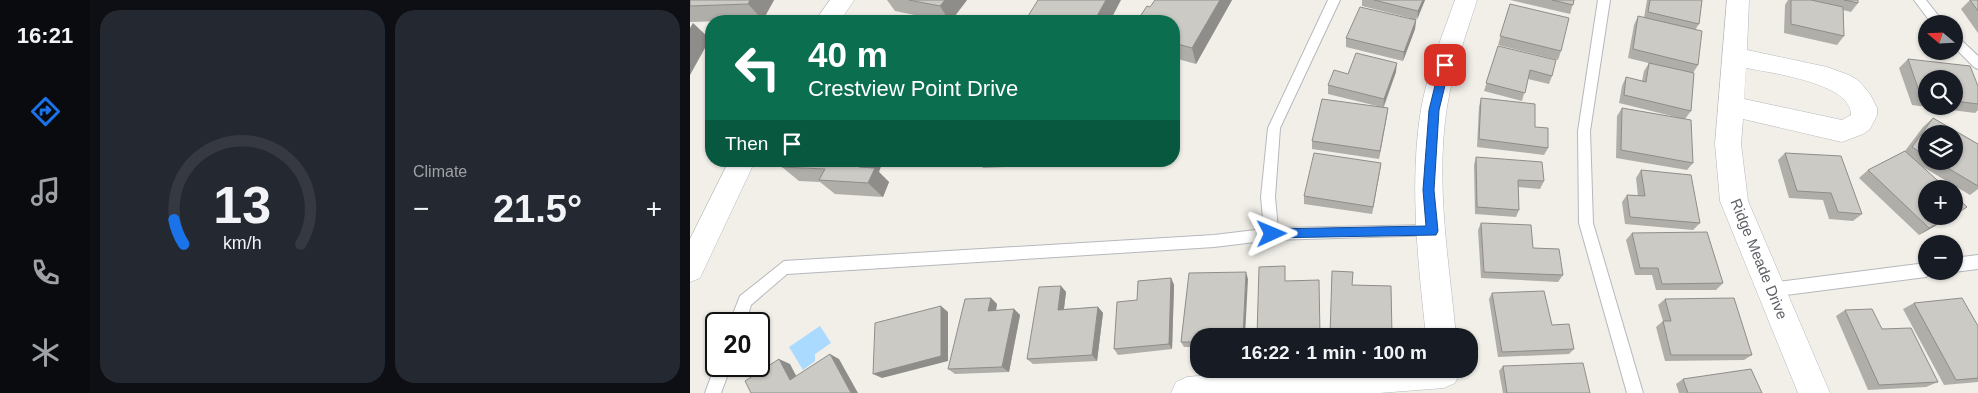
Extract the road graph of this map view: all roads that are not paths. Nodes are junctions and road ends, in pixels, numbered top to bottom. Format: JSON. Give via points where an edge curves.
{"nodes":[{"id":1,"x":843,"y":0,"type":"edge"},
{"id":2,"x":1334,"y":0,"type":"edge"},
{"id":3,"x":1466,"y":0,"type":"edge"},
{"id":4,"x":1604,"y":0,"type":"edge"},
{"id":5,"x":1738,"y":0,"type":"edge"},
{"id":6,"x":1920,"y":0,"type":"edge"},
{"id":7,"x":832,"y":15,"type":"edge"},
{"id":8,"x":1932,"y":15,"type":"edge"},
{"id":9,"x":1963,"y":49,"type":"edge"},
{"id":10,"x":1734,"y":56,"type":"junction"},
{"id":11,"x":1978,"y":64,"type":"edge"},
{"id":12,"x":1731,"y":106,"type":"junction"},
{"id":13,"x":739,"y":167,"type":"edge"},
{"id":14,"x":1432,"y":231,"type":"junction"},
{"id":15,"x":1272,"y":234,"type":"junction"},
{"id":16,"x":1978,"y":262,"type":"edge"},
{"id":17,"x":1963,"y":264,"type":"edge"},
{"id":18,"x":690,"y":269,"type":"edge"},
{"id":19,"x":1918,"y":271,"type":"edge"},
{"id":20,"x":1771,"y":290,"type":"junction"},
{"id":21,"x":741,"y":312,"type":"edge"},
{"id":22,"x":1440,"y":328,"type":"edge"},
{"id":23,"x":719,"y":377,"type":"edge"},
{"id":24,"x":1445,"y":378,"type":"edge"},
{"id":25,"x":1268,"y":390,"type":"edge"},
{"id":26,"x":713,"y":393,"type":"edge"},
{"id":27,"x":1187,"y":393,"type":"edge"},
{"id":28,"x":1635,"y":393,"type":"edge"},
{"id":29,"x":1814,"y":393,"type":"edge"}],
"edges":[{"from":1,"to":7,"type":"street"},
{"from":2,"to":15,"type":"lane","via":[[1274,128],[1268,197]]},
{"from":3,"to":14,"type":"street","via":[[1434,110],[1429,190]]},
{"from":4,"to":28,"type":"lane","via":[[1584,131],[1586,223]]},
{"from":5,"to":10,"type":"street","name":"Ridge Meade Drive"},
{"from":6,"to":8,"type":"lane"},
{"from":9,"to":11,"type":"lane"},
{"from":10,"to":12,"type":"street","name":"Ridge Meade Drive"},
{"from":10,"to":12,"type":"street","via":[[1839,81],[1859,97],[1865,116],[1861,124],[1842,131]]},
{"from":12,"to":20,"type":"street","name":"Ridge Meade Drive","via":[[1728,144],[1734,201]]},
{"from":13,"to":18,"type":"street"},
{"from":14,"to":15,"type":"lane"},
{"from":14,"to":22,"type":"street"},
{"from":15,"to":21,"type":"lane","via":[[1214,241],[784,268],[745,301]]},
{"from":16,"to":17,"type":"lane"},
{"from":19,"to":20,"type":"lane"},
{"from":20,"to":29,"type":"street","name":"Ridge Meade Drive"},
{"from":23,"to":26,"type":"lane"},
{"from":24,"to":25,"type":"street"},
{"from":25,"to":27,"type":"street"}]}
